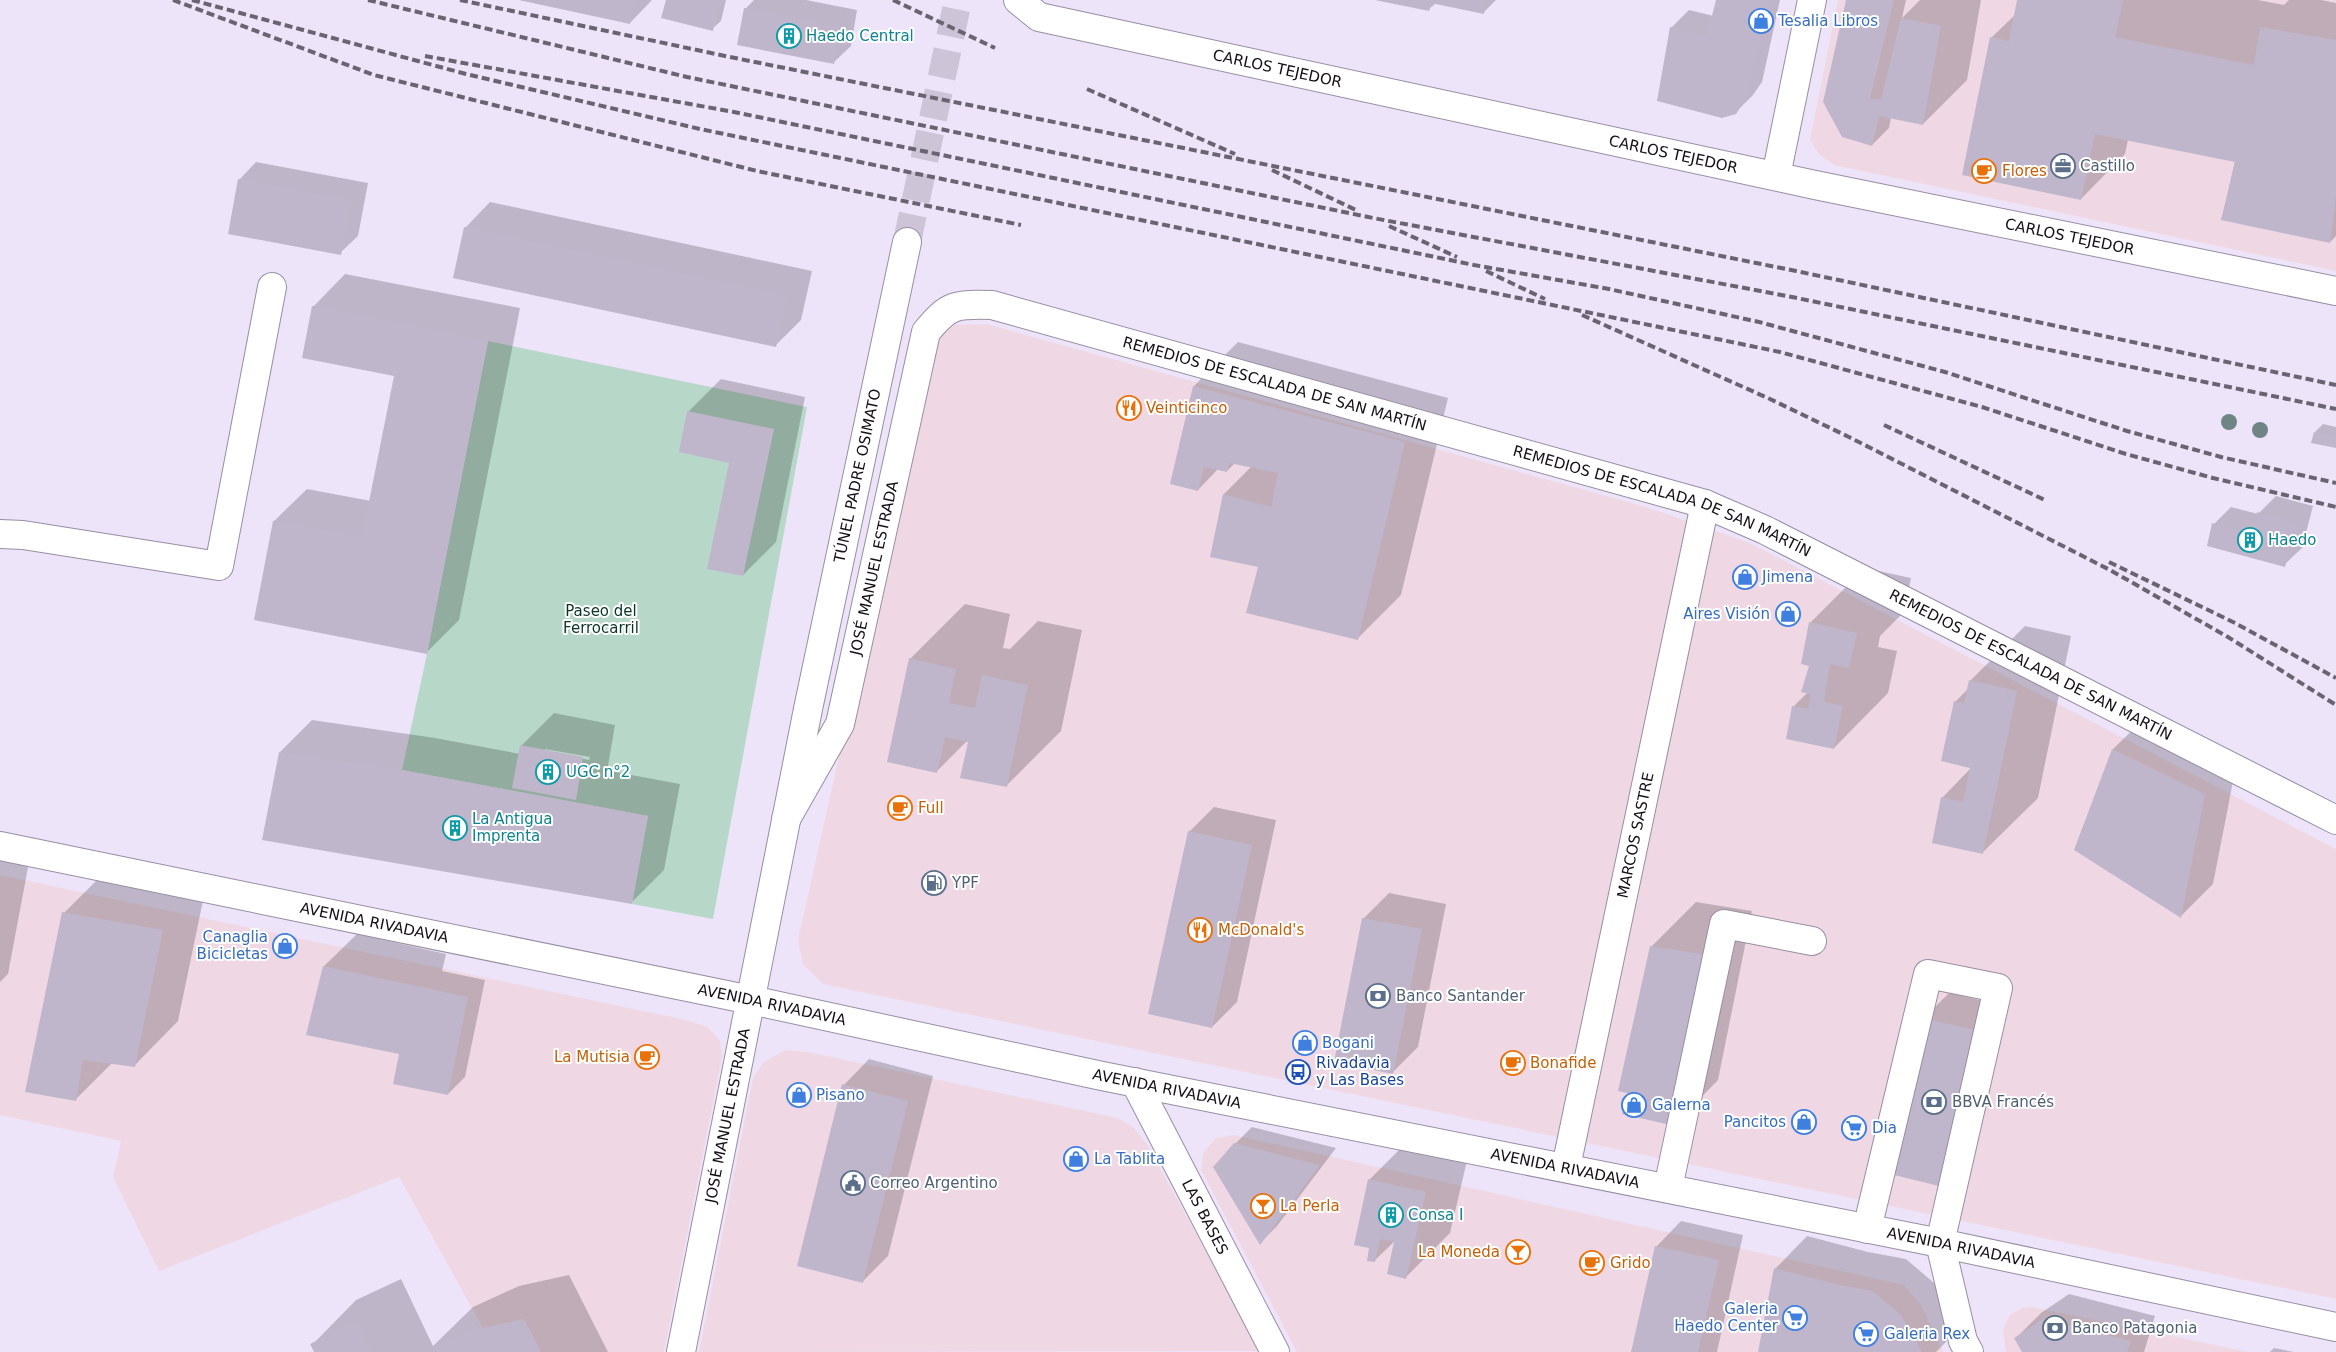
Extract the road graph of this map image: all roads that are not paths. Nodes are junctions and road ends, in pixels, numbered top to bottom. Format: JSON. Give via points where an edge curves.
{"nodes":[{"id":1,"x":1018,"y":0,"type":"edge"},
{"id":2,"x":1812,"y":0,"type":"edge"},
{"id":3,"x":1776,"y":176,"type":"junction"},
{"id":4,"x":906,"y":242,"type":"tunnel mouth"},
{"id":5,"x":272,"y":287,"type":"dead end"},
{"id":6,"x":2336,"y":291,"type":"edge"},
{"id":7,"x":943,"y":312,"type":"joint"},
{"id":8,"x":1705,"y":504,"type":"junction"},
{"id":9,"x":0,"y":534,"type":"edge"},
{"id":10,"x":808,"y":709,"type":"joint"},
{"id":11,"x":786,"y":819,"type":"junction"},
{"id":12,"x":2336,"y":820,"type":"edge"},
{"id":13,"x":0,"y":846,"type":"edge"},
{"id":14,"x":1812,"y":941,"type":"dead end"},
{"id":15,"x":751,"y":1000,"type":"junction"},
{"id":16,"x":1135,"y":1082,"type":"junction"},
{"id":17,"x":1566,"y":1167,"type":"junction"},
{"id":18,"x":1668,"y":1188,"type":"junction"},
{"id":19,"x":1868,"y":1229,"type":"junction"},
{"id":20,"x":1940,"y":1243,"type":"junction"},
{"id":21,"x":2336,"y":1327,"type":"edge"},
{"id":22,"x":681,"y":1352,"type":"edge"},
{"id":23,"x":1275,"y":1352,"type":"edge"},
{"id":24,"x":1969,"y":1352,"type":"edge"}],
"edges":[{"from":1,"to":3,"type":"street","name":"CARLOS TEJEDOR","via":[[1039,17]]},
{"from":2,"to":3,"type":"street"},
{"from":3,"to":6,"type":"street","name":"CARLOS TEJEDOR"},
{"from":4,"to":10,"type":"street","name":"TÚNEL PADRE OSIMATO"},
{"from":5,"to":9,"type":"street","via":[[219,566]]},
{"from":7,"to":8,"type":"street","name":"REMEDIOS DE ESCALADA DE SAN MARTÍN","via":[[966,305],[992,305]]},
{"from":7,"to":11,"type":"street","name":"JOSÉ MANUEL ESTRADA","via":[[926,332],[840,724]]},
{"from":8,"to":12,"type":"street","name":"REMEDIOS DE ESCALADA DE SAN MARTÍN","via":[[1773,535]]},
{"from":8,"to":17,"type":"street","name":"MARCOS SASTRE"},
{"from":10,"to":11,"type":"street","name":"JOSÉ MANUEL ESTRADA"},
{"from":11,"to":15,"type":"street","name":"JOSÉ MANUEL ESTRADA"},
{"from":13,"to":15,"type":"street","name":"AVENIDA RIVADAVIA"},
{"from":14,"to":18,"type":"street","via":[[1724,924]]},
{"from":15,"to":16,"type":"street","name":"AVENIDA RIVADAVIA"},
{"from":15,"to":22,"type":"street","name":"JOSÉ MANUEL ESTRADA"},
{"from":16,"to":17,"type":"street","name":"AVENIDA RIVADAVIA"},
{"from":16,"to":23,"type":"street","name":"LAS BASES"},
{"from":17,"to":18,"type":"street","name":"AVENIDA RIVADAVIA"},
{"from":18,"to":19,"type":"street","name":"AVENIDA RIVADAVIA"},
{"from":19,"to":20,"type":"street","name":"AVENIDA RIVADAVIA"},
{"from":19,"to":20,"type":"street","via":[[1928,974],[1998,988]]},
{"from":20,"to":21,"type":"street","name":"AVENIDA RIVADAVIA"},
{"from":20,"to":24,"type":"street","via":[[1963,1341]]}]}
